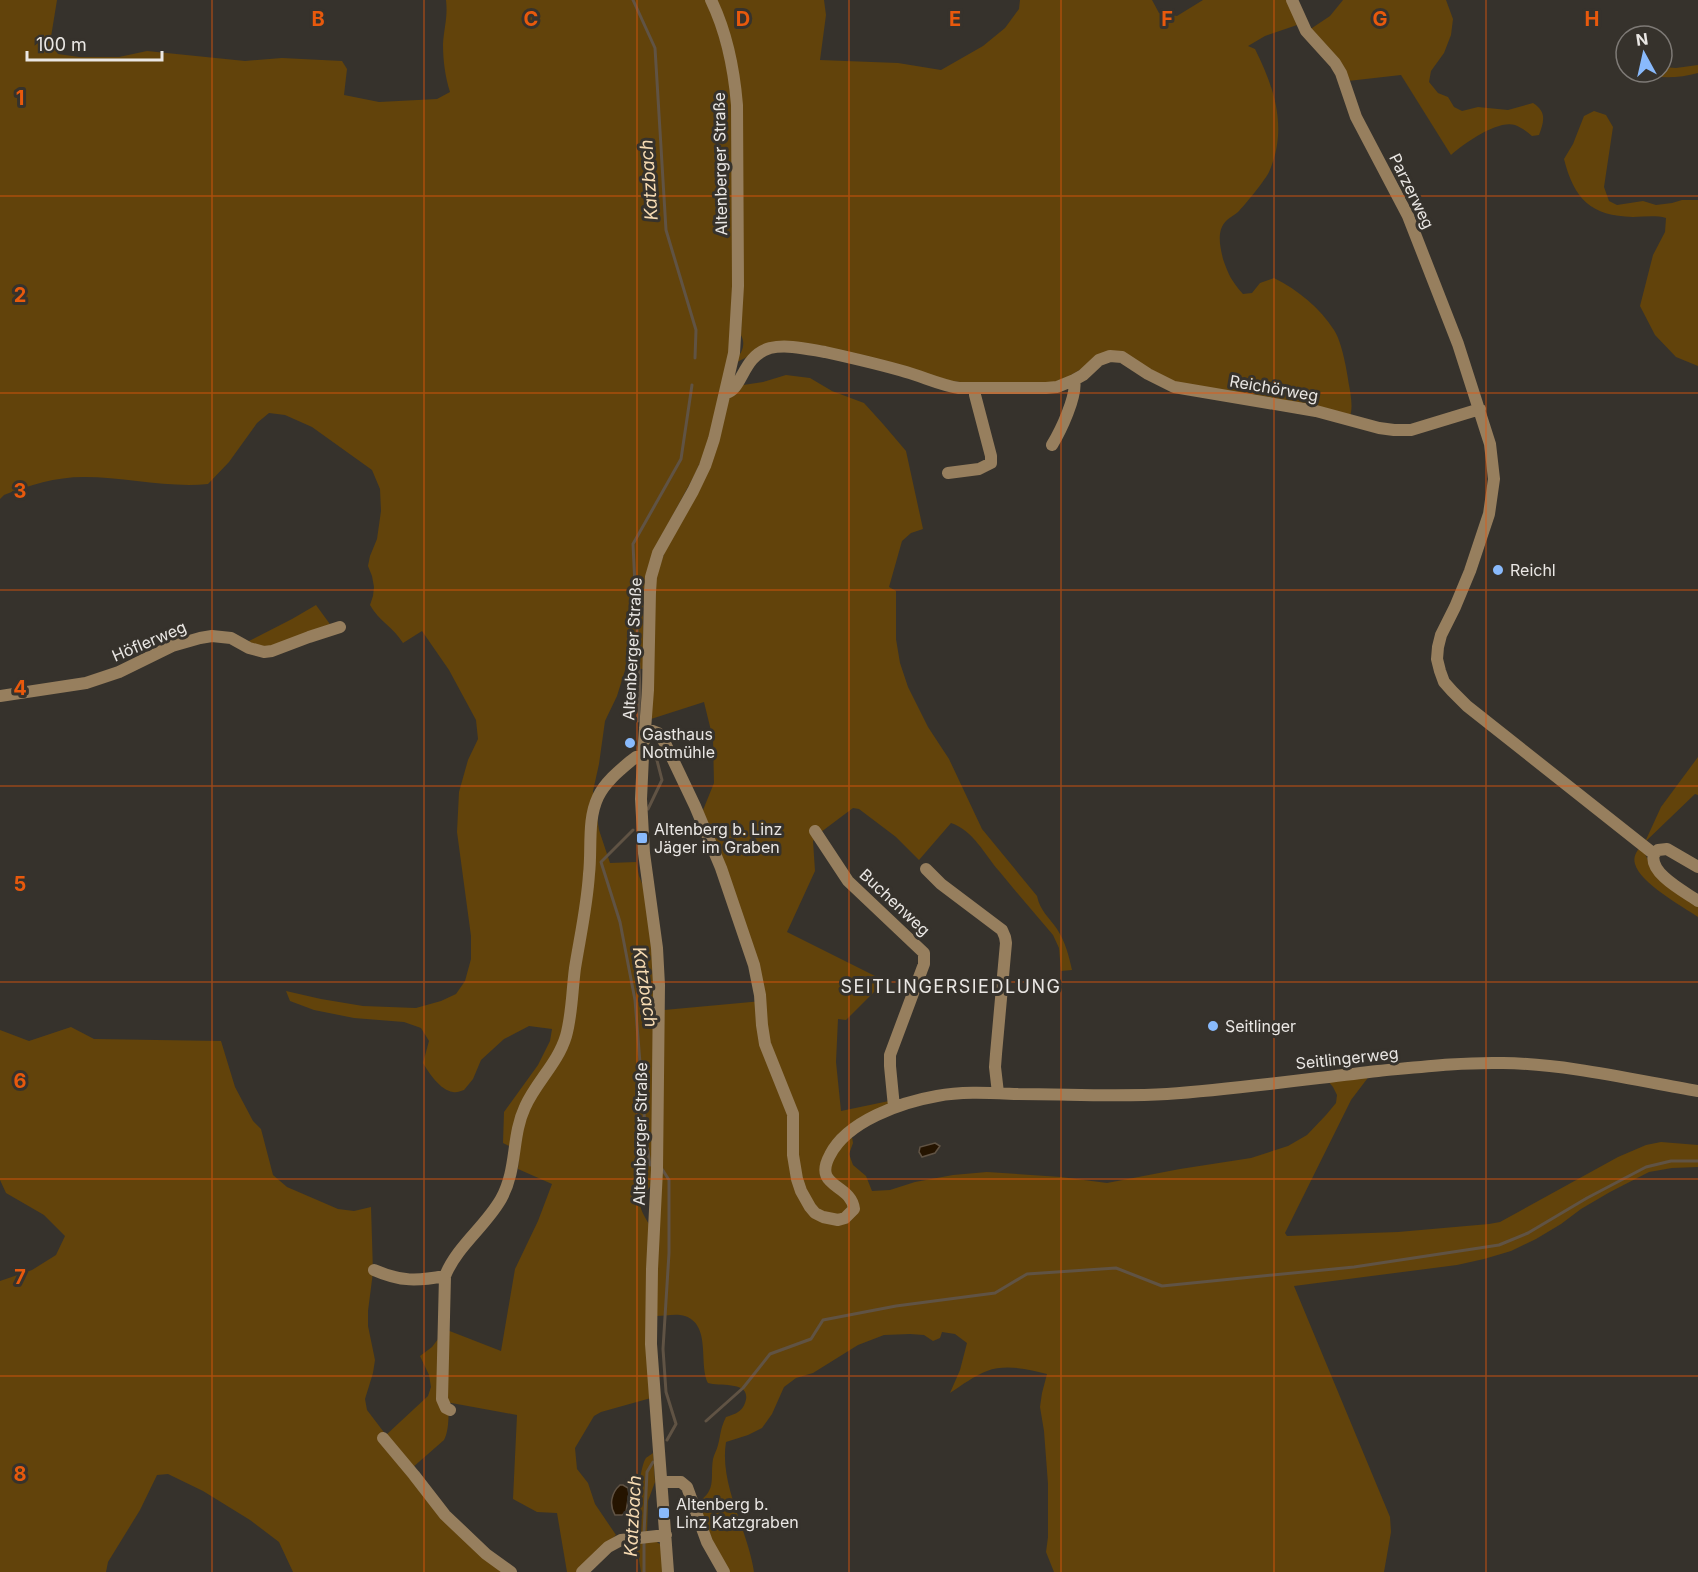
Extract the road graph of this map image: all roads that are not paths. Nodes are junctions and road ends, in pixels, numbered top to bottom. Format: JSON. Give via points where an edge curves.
{"nodes":[{"id":1,"x":711,"y":0,"type":"edge"},
{"id":2,"x":1292,"y":0,"type":"edge"},
{"id":3,"x":1074,"y":380,"type":"junction"},
{"id":4,"x":975,"y":388,"type":"junction"},
{"id":5,"x":726,"y":393,"type":"junction"},
{"id":6,"x":1480,"y":409,"type":"junction"},
{"id":7,"x":1052,"y":445,"type":"dead end"},
{"id":8,"x":948,"y":473,"type":"dead end"},
{"id":9,"x":340,"y":627,"type":"dead end"},
{"id":10,"x":0,"y":696,"type":"edge"},
{"id":11,"x":645,"y":728,"type":"junction"},
{"id":12,"x":643,"y":756,"type":"junction"},
{"id":13,"x":814,"y":831,"type":"dead end"},
{"id":14,"x":1654,"y":854,"type":"junction"},
{"id":15,"x":1698,"y":867,"type":"edge"},
{"id":16,"x":926,"y":869,"type":"dead end"},
{"id":17,"x":1698,"y":901,"type":"edge"},
{"id":18,"x":1698,"y":1091,"type":"edge"},
{"id":19,"x":998,"y":1093,"type":"junction"},
{"id":20,"x":894,"y":1107,"type":"junction"},
{"id":21,"x":374,"y":1270,"type":"dead end"},
{"id":22,"x":446,"y":1276,"type":"junction"},
{"id":23,"x":450,"y":1410,"type":"dead end"},
{"id":24,"x":382,"y":1438,"type":"dead end"},
{"id":25,"x":662,"y":1482,"type":"junction"},
{"id":26,"x":666,"y":1535,"type":"junction"},
{"id":27,"x":511,"y":1572,"type":"edge"},
{"id":28,"x":582,"y":1572,"type":"edge"},
{"id":29,"x":668,"y":1572,"type":"edge"},
{"id":30,"x":724,"y":1572,"type":"edge"}],
"edges":[{"from":1,"to":5,"type":"street","name":"Altenberger Straße","via":[[731,57],[737,105],[737,319]]},
{"from":2,"to":6,"type":"street","name":"Parzerweg","via":[[1306,31],[1341,73],[1356,117],[1408,216]]},
{"from":3,"to":4,"type":"street","name":"Reichörweg","via":[[1046,388]]},
{"from":3,"to":6,"type":"street","name":"Reichörweg","via":[[1099,360],[1122,357],[1174,387],[1316,411],[1394,430],[1412,430]]},
{"from":3,"to":7,"type":"street","via":[[1075,389]]},
{"from":4,"to":5,"type":"street","name":"Reichörweg","via":[[945,386],[872,362],[782,346],[752,357],[733,389]]},
{"from":4,"to":8,"type":"street","via":[[991,463],[979,469]]},
{"from":5,"to":11,"type":"street","name":"Altenberger Straße","via":[[705,466],[662,545],[653,570]]},
{"from":6,"to":14,"type":"street","name":"Parzerweg","via":[[1493,462],[1494,494],[1474,561],[1441,635],[1437,653],[1444,682],[1467,706]]},
{"from":9,"to":10,"type":"street","name":"Höflerweg","via":[[264,652],[231,638],[200,638],[86,683]]},
{"from":11,"to":12,"type":"street","name":"Altenberger Straße"},
{"from":11,"to":20,"type":"street","name":"Seitlingerweg","via":[[658,733],[665,742],[721,868],[757,979],[765,1044],[793,1113],[797,1179],[815,1213],[838,1220],[854,1209],[851,1198],[826,1177],[826,1164],[844,1137]]},
{"from":12,"to":22,"type":"street","via":[[632,760],[597,799],[567,1034],[525,1106],[513,1166],[502,1197],[450,1264]]},
{"from":12,"to":25,"type":"street","name":"Altenberger Straße","via":[[642,838],[659,985],[651,1344]]},
{"from":13,"to":20,"type":"street","name":"Buchenweg","via":[[848,881],[924,953],[924,964],[890,1055]]},
{"from":14,"to":15,"type":"street","via":[[1667,849]]},
{"from":14,"to":17,"type":"street","via":[[1656,868],[1663,876]]},
{"from":16,"to":19,"type":"street","via":[[1002,930],[1005,937],[995,1061]]},
{"from":18,"to":19,"type":"street","name":"Seitlingerweg","via":[[1549,1066],[1472,1063],[1168,1094]]},
{"from":19,"to":20,"type":"street","name":"Seitlingerweg","via":[[937,1096]]},
{"from":21,"to":22,"type":"street","via":[[409,1281]]},
{"from":22,"to":23,"type":"street","via":[[442,1399]]},
{"from":24,"to":27,"type":"street","via":[[445,1515]]},
{"from":25,"to":26,"type":"street","name":"Altenberger Straße"},
{"from":25,"to":30,"type":"street","via":[[681,1482],[687,1487],[707,1542]]},
{"from":26,"to":28,"type":"street","via":[[621,1540]]},
{"from":26,"to":29,"type":"street","name":"Altenberger Straße"}]}
